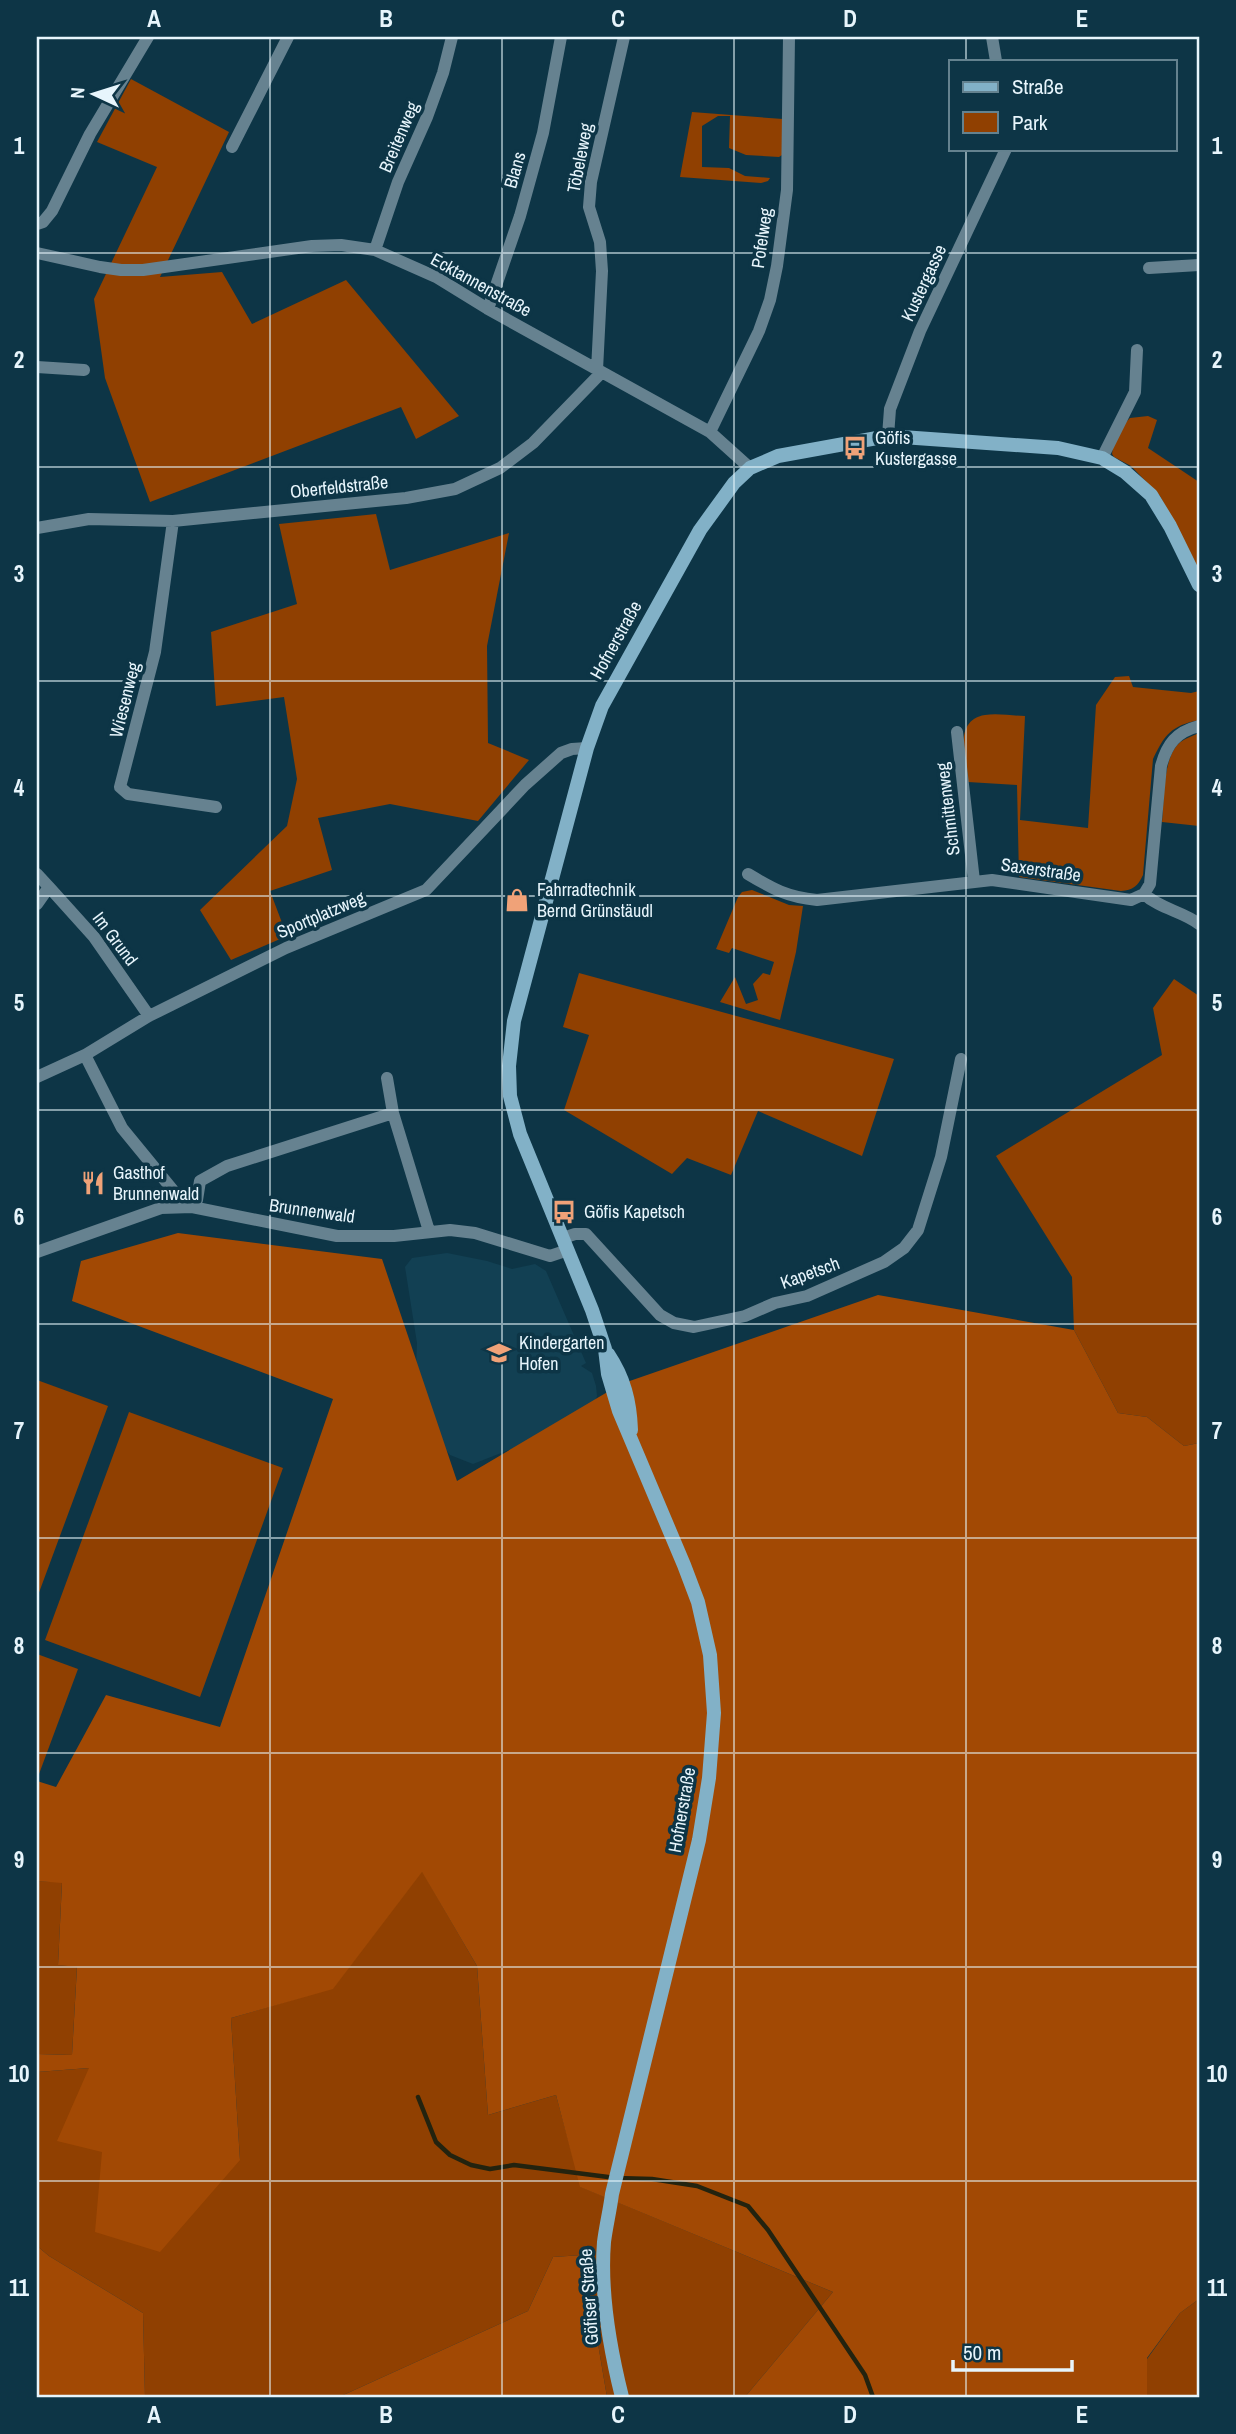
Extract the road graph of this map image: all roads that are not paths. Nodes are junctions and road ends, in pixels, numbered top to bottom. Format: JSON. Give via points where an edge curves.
{"nodes":[{"id":1,"x":148,"y":37,"type":"edge"},
{"id":2,"x":288,"y":37,"type":"edge"},
{"id":3,"x":452,"y":37,"type":"edge"},
{"id":4,"x":561,"y":37,"type":"edge"},
{"id":5,"x":624,"y":37,"type":"edge"},
{"id":6,"x":789,"y":37,"type":"edge"},
{"id":7,"x":992,"y":37,"type":"edge"},
{"id":8,"x":996,"y":60,"type":"edge"},
{"id":9,"x":232,"y":147,"type":"dead end"},
{"id":10,"x":1006,"y":150,"type":"edge"},
{"id":11,"x":37,"y":224,"type":"edge"},
{"id":12,"x":375,"y":250,"type":"junction"},
{"id":13,"x":37,"y":253,"type":"edge"},
{"id":14,"x":1199,"y":265,"type":"edge"},
{"id":15,"x":1149,"y":268,"type":"dead end"},
{"id":16,"x":488,"y":309,"type":"junction"},
{"id":17,"x":1137,"y":350,"type":"dead end"},
{"id":18,"x":37,"y":367,"type":"edge"},
{"id":19,"x":84,"y":370,"type":"dead end"},
{"id":20,"x":599,"y":371,"type":"junction"},
{"id":21,"x":710,"y":432,"type":"junction"},
{"id":22,"x":888,"y":436,"type":"junction"},
{"id":23,"x":1102,"y":458,"type":"junction"},
{"id":24,"x":750,"y":468,"type":"junction"},
{"id":25,"x":173,"y":522,"type":"junction"},
{"id":26,"x":37,"y":528,"type":"edge"},
{"id":27,"x":1199,"y":585,"type":"edge"},
{"id":28,"x":1199,"y":726,"type":"edge"},
{"id":29,"x":957,"y":732,"type":"dead end"},
{"id":30,"x":587,"y":748,"type":"junction"},
{"id":31,"x":216,"y":807,"type":"dead end"},
{"id":32,"x":37,"y":874,"type":"edge"},
{"id":33,"x":748,"y":874,"type":"dead end"},
{"id":34,"x":974,"y":881,"type":"junction"},
{"id":35,"x":49,"y":887,"type":"junction"},
{"id":36,"x":1144,"y":894,"type":"junction"},
{"id":37,"x":37,"y":904,"type":"edge"},
{"id":38,"x":1199,"y":924,"type":"edge"},
{"id":39,"x":149,"y":1016,"type":"junction"},
{"id":40,"x":85,"y":1055,"type":"junction"},
{"id":41,"x":961,"y":1059,"type":"dead end"},
{"id":42,"x":37,"y":1077,"type":"edge"},
{"id":43,"x":387,"y":1078,"type":"dead end"},
{"id":44,"x":393,"y":1113,"type":"junction"},
{"id":45,"x":192,"y":1207,"type":"junction"},
{"id":46,"x":429,"y":1231,"type":"junction"},
{"id":47,"x":566,"y":1244,"type":"junction"},
{"id":48,"x":37,"y":1252,"type":"edge"},
{"id":49,"x":612,"y":2194,"type":"joint"},
{"id":50,"x":622,"y":2397,"type":"edge"}],
"edges":[{"from":1,"to":11,"type":"street","via":[[90,134],[52,211]]},
{"from":2,"to":9,"type":"street"},
{"from":3,"to":12,"type":"street","name":"Breitenweg","via":[[443,73]]},
{"from":4,"to":16,"type":"street","name":"Blans","via":[[543,133]]},
{"from":5,"to":20,"type":"street","name":"Töbeleweg","via":[[589,207],[600,242],[602,271]]},
{"from":6,"to":21,"type":"street","name":"Pofelweg","via":[[787,190],[774,277],[759,331]]},
{"from":7,"to":8,"type":"street"},
{"from":10,"to":22,"type":"street","name":"Kustergasse","via":[[920,331],[890,409]]},
{"from":12,"to":13,"type":"street","name":"Ecktannenstraße","via":[[312,246],[143,270]]},
{"from":12,"to":16,"type":"street","name":"Ecktannenstraße","via":[[436,276]]},
{"from":14,"to":15,"type":"street"},
{"from":16,"to":20,"type":"street","name":"Ecktannenstraße"},
{"from":17,"to":23,"type":"street","via":[[1135,392]]},
{"from":18,"to":19,"type":"street"},
{"from":20,"to":21,"type":"street","name":"Ecktannenstraße"},
{"from":20,"to":25,"type":"street","name":"Oberfeldstraße","via":[[533,443],[500,468],[455,489]]},
{"from":21,"to":24,"type":"street","name":"Ecktannenstraße"},
{"from":22,"to":23,"type":"main road","name":"Hofnerstraße","via":[[1058,447]]},
{"from":22,"to":24,"type":"main road","name":"Hofnerstraße","via":[[778,456]]},
{"from":23,"to":27,"type":"main road","name":"Hofnerstraße","via":[[1152,495]]},
{"from":24,"to":30,"type":"main road","name":"Hofnerstraße","via":[[700,530],[617,676]]},
{"from":25,"to":26,"type":"street","name":"Oberfeldstraße","via":[[89,519]]},
{"from":25,"to":31,"type":"street","name":"Wiesenweg","via":[[155,652],[120,787],[128,794]]},
{"from":28,"to":36,"type":"street","via":[[1174,737],[1165,751],[1150,884]]},
{"from":29,"to":34,"type":"street","name":"Schmittenweg"},
{"from":30,"to":39,"type":"street","name":"Sportplatzweg","via":[[561,753],[524,785],[426,890],[301,940]]},
{"from":30,"to":47,"type":"main road","name":"Hofnerstraße","via":[[514,1021],[509,1066],[510,1096],[520,1134]]},
{"from":32,"to":35,"type":"street","name":"Im Grund"},
{"from":33,"to":34,"type":"street","name":"Saxerstraße","via":[[776,892],[817,900]]},
{"from":34,"to":36,"type":"street","name":"Saxerstraße","via":[[1131,900]]},
{"from":35,"to":37,"type":"street"},
{"from":35,"to":39,"type":"street","name":"Im Grund","via":[[94,937]]},
{"from":36,"to":38,"type":"street","via":[[1155,904]]},
{"from":39,"to":40,"type":"street","name":"Sportplatzweg"},
{"from":40,"to":42,"type":"street","name":"Sportplatzweg"},
{"from":40,"to":45,"type":"street","via":[[122,1128],[181,1200]]},
{"from":41,"to":47,"type":"street","name":"Kapetsch","via":[[941,1157],[918,1230],[904,1248],[884,1262],[807,1297],[775,1303],[745,1316],[684,1326],[660,1315],[586,1234],[575,1234]]},
{"from":43,"to":44,"type":"street"},
{"from":44,"to":45,"type":"street","via":[[228,1166],[200,1181]]},
{"from":44,"to":46,"type":"street"},
{"from":45,"to":46,"type":"street","name":"Brunnenwald","via":[[337,1236]]},
{"from":45,"to":48,"type":"street","name":"Brunnenwald","via":[[161,1208]]},
{"from":46,"to":47,"type":"street","name":"Brunnenwald","via":[[475,1233],[551,1256]]},
{"from":47,"to":49,"type":"main road","name":"Hofnerstraße","via":[[605,1349],[624,1381],[632,1438],[698,1602],[710,1655],[714,1713],[699,1840]]},
{"from":49,"to":50,"type":"main road","name":"Göfiser Straße","via":[[604,2243],[606,2308]]}]}
